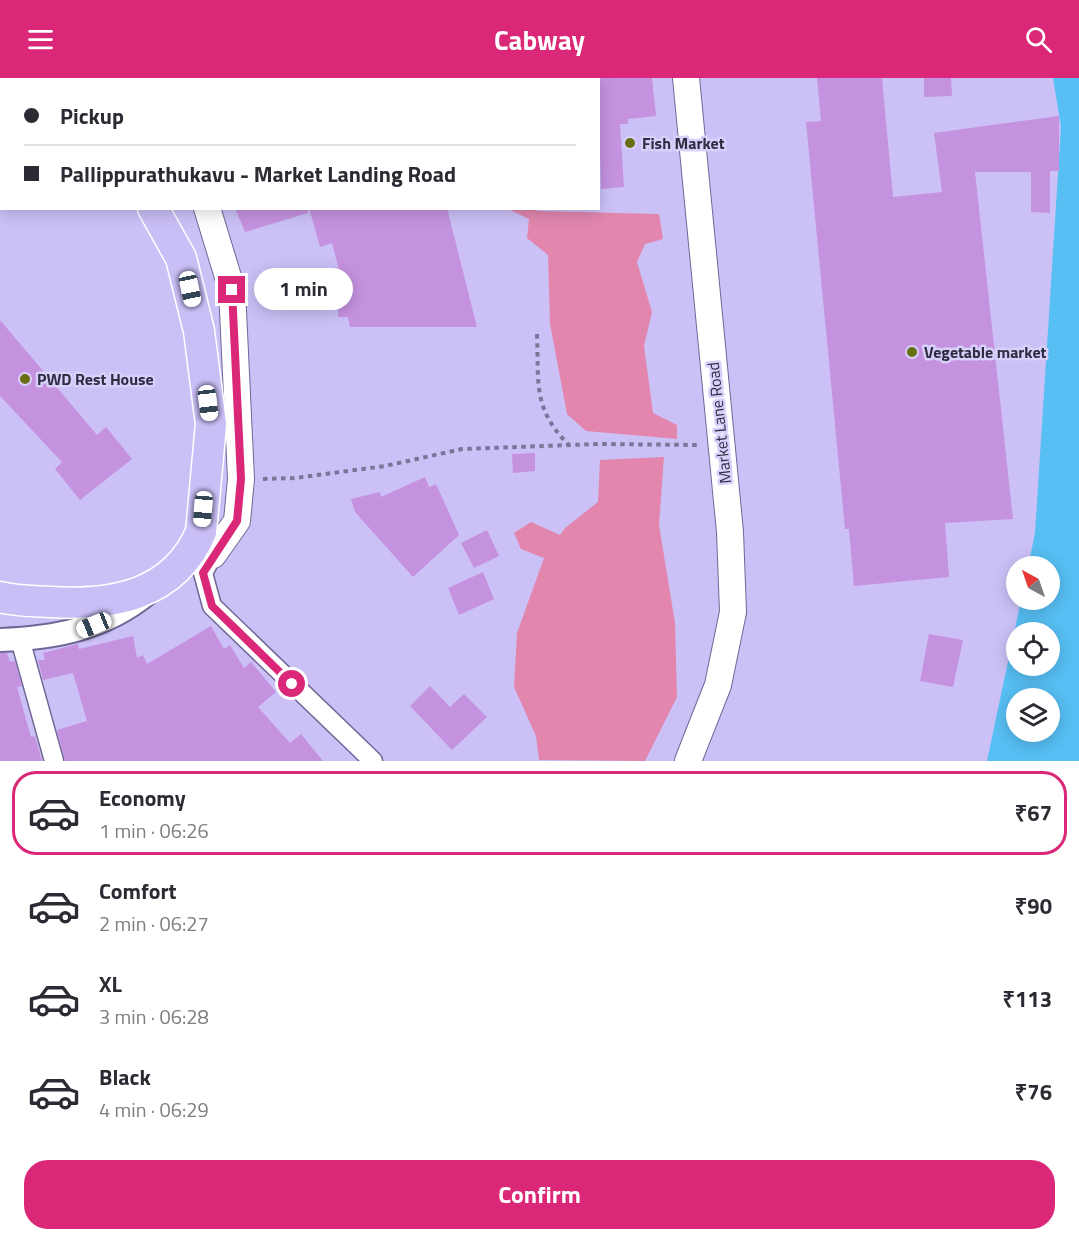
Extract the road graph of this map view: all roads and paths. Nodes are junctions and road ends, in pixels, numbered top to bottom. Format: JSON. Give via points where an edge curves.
{"nodes":[{"id":1,"x":686,"y":78,"type":"edge"},
{"id":2,"x":154,"y":210,"type":"edge"},
{"id":3,"x":208,"y":210,"type":"edge"},
{"id":4,"x":537,"y":334,"type":"dead end"},
{"id":5,"x":569,"y":444,"type":"junction"},
{"id":6,"x":722,"y":446,"type":"junction"},
{"id":7,"x":241,"y":479,"type":"junction"},
{"id":8,"x":204,"y":550,"type":"junction"},
{"id":9,"x":160,"y":583,"type":"junction"},
{"id":10,"x":0,"y":597,"type":"edge"},
{"id":11,"x":10,"y":639,"type":"edge"},
{"id":12,"x":54,"y":761,"type":"edge"},
{"id":13,"x":373,"y":761,"type":"edge"},
{"id":14,"x":688,"y":761,"type":"edge"}],
"edges":[{"from":1,"to":6,"type":"main road","name":"Market Lane Road"},
{"from":2,"to":8,"type":"highway","via":[[181,258],[199,331],[211,424],[201,532]]},
{"from":3,"to":7,"type":"main road","via":[[232,290]]},
{"from":4,"to":5,"type":"path","via":[[541,406],[553,428]]},
{"from":5,"to":6,"type":"path"},
{"from":5,"to":7,"type":"path","via":[[462,449],[385,466],[295,478]]},
{"from":6,"to":14,"type":"main road","name":"Market Lane Road","via":[[733,612],[718,685]]},
{"from":7,"to":8,"type":"main road","via":[[237,521]]},
{"from":8,"to":9,"type":"highway"},
{"from":8,"to":13,"type":"street","via":[[203,573],[212,606]]},
{"from":9,"to":10,"type":"highway","via":[[126,598],[83,604]]},
{"from":9,"to":11,"type":"street","via":[[125,612],[87,627]]},
{"from":11,"to":12,"type":"street"}]}
